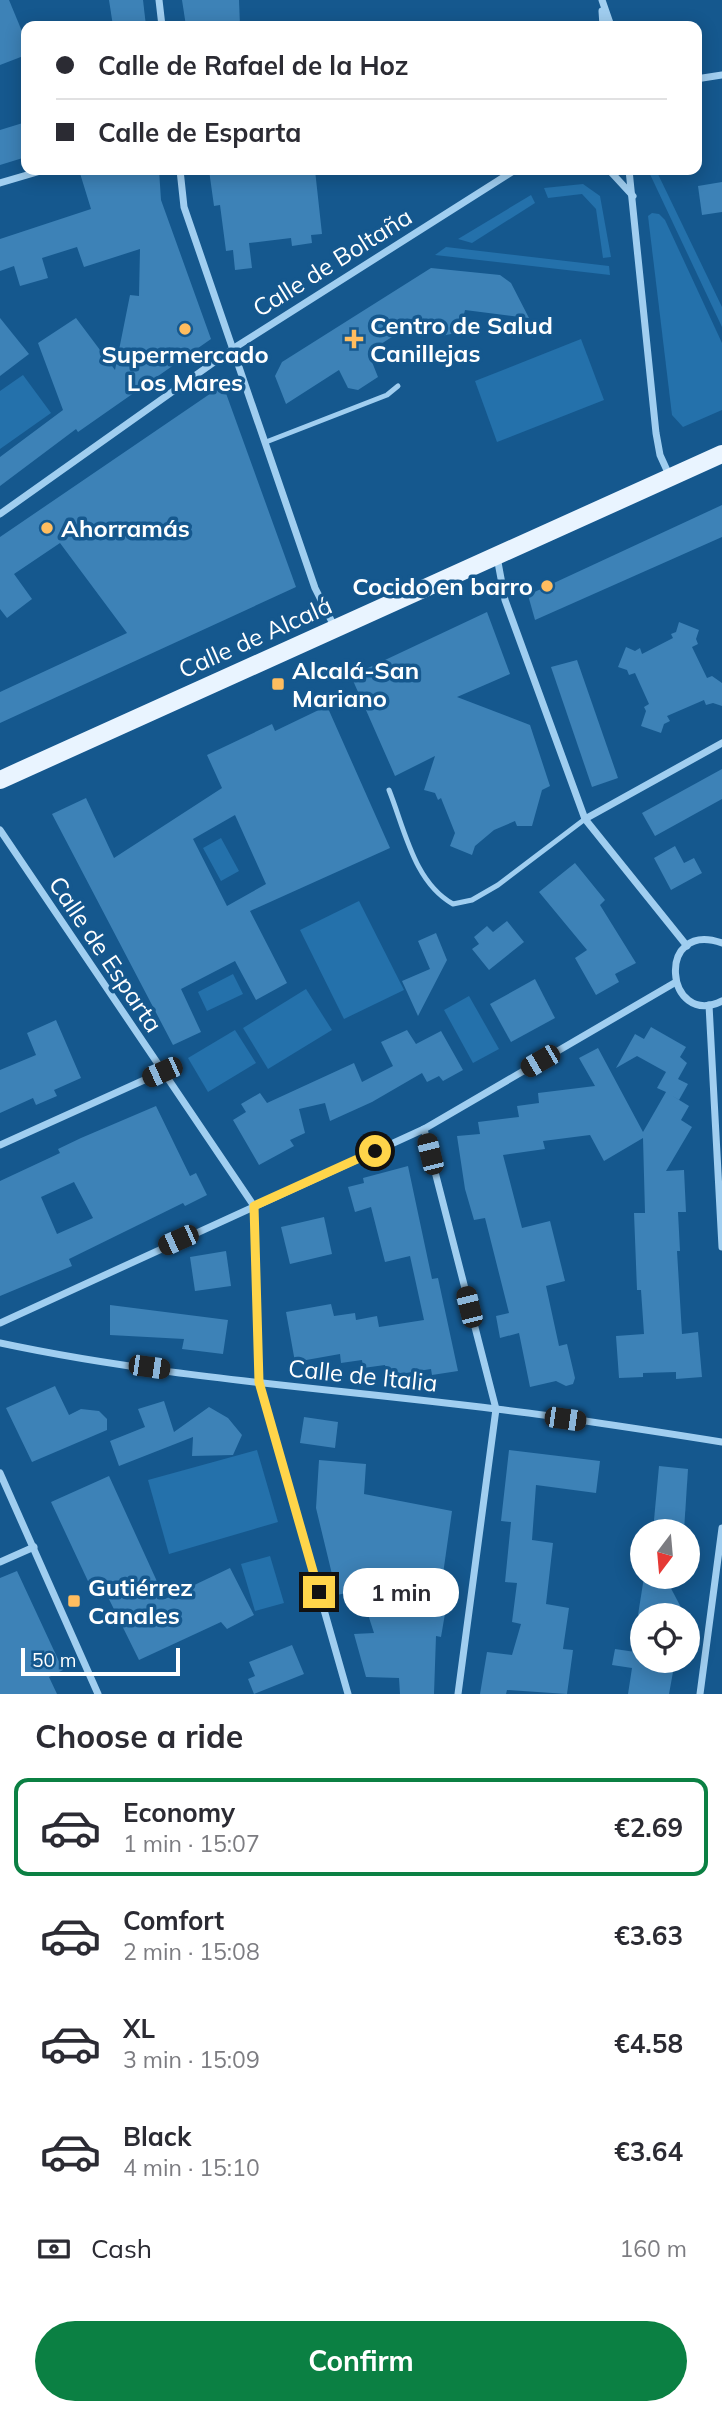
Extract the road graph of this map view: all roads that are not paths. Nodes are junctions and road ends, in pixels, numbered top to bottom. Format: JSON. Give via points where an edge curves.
{"nodes":[{"id":1,"x":159,"y":0,"type":"edge"},
{"id":2,"x":602,"y":0,"type":"edge"},
{"id":3,"x":161,"y":21,"type":"edge"},
{"id":4,"x":603,"y":21,"type":"edge"},
{"id":5,"x":609,"y":21,"type":"edge"},
{"id":6,"x":722,"y":75,"type":"edge"},
{"id":7,"x":702,"y":78,"type":"edge"},
{"id":8,"x":27,"y":175,"type":"edge"},
{"id":9,"x":181,"y":175,"type":"edge"},
{"id":10,"x":508,"y":175,"type":"edge"},
{"id":11,"x":614,"y":175,"type":"edge"},
{"id":12,"x":630,"y":175,"type":"edge"},
{"id":13,"x":0,"y":183,"type":"edge"},
{"id":14,"x":634,"y":196,"type":"junction"},
{"id":15,"x":234,"y":348,"type":"junction"},
{"id":16,"x":398,"y":386,"type":"dead end"},
{"id":17,"x":265,"y":442,"type":"junction"},
{"id":18,"x":722,"y":454,"type":"edge"},
{"id":19,"x":671,"y":477,"type":"junction"},
{"id":20,"x":0,"y":514,"type":"edge"},
{"id":21,"x":497,"y":557,"type":"junction"},
{"id":22,"x":335,"y":628,"type":"junction"},
{"id":23,"x":722,"y":743,"type":"edge"},
{"id":24,"x":0,"y":780,"type":"edge"},
{"id":25,"x":389,"y":790,"type":"dead end"},
{"id":26,"x":585,"y":819,"type":"junction"},
{"id":27,"x":0,"y":830,"type":"edge"},
{"id":28,"x":722,"y":943,"type":"edge"},
{"id":29,"x":687,"y":946,"type":"junction"},
{"id":30,"x":676,"y":982,"type":"junction"},
{"id":31,"x":722,"y":1000,"type":"edge"},
{"id":32,"x":709,"y":1005,"type":"junction"},
{"id":33,"x":162,"y":1072,"type":"junction"},
{"id":34,"x":424,"y":1129,"type":"junction"},
{"id":35,"x":0,"y":1145,"type":"edge"},
{"id":36,"x":254,"y":1206,"type":"junction"},
{"id":37,"x":722,"y":1247,"type":"edge"},
{"id":38,"x":0,"y":1323,"type":"edge"},
{"id":39,"x":0,"y":1343,"type":"edge"},
{"id":40,"x":259,"y":1382,"type":"junction"},
{"id":41,"x":496,"y":1409,"type":"junction"},
{"id":42,"x":722,"y":1442,"type":"edge"},
{"id":43,"x":0,"y":1474,"type":"edge"},
{"id":44,"x":722,"y":1528,"type":"edge"},
{"id":45,"x":33,"y":1547,"type":"junction"},
{"id":46,"x":0,"y":1562,"type":"edge"},
{"id":47,"x":98,"y":1694,"type":"edge"},
{"id":48,"x":348,"y":1694,"type":"edge"},
{"id":49,"x":458,"y":1694,"type":"edge"},
{"id":50,"x":700,"y":1694,"type":"edge"}],
"edges":[{"from":1,"to":3,"type":"street"},
{"from":2,"to":4,"type":"street"},
{"from":2,"to":5,"type":"street"},
{"from":6,"to":7,"type":"street"},
{"from":8,"to":13,"type":"street"},
{"from":9,"to":15,"type":"street","via":[[184,207]]},
{"from":10,"to":15,"type":"street","name":"Calle de Boltaña"},
{"from":11,"to":14,"type":"street"},
{"from":12,"to":14,"type":"street"},
{"from":14,"to":19,"type":"street","via":[[656,433]]},
{"from":15,"to":17,"type":"street"},
{"from":15,"to":20,"type":"street","name":"Calle de Boltaña"},
{"from":16,"to":17,"type":"lane","via":[[387,395]]},
{"from":17,"to":22,"type":"street","via":[[315,588]]},
{"from":18,"to":19,"type":"main road","name":"Calle de Alcalá"},
{"from":19,"to":21,"type":"main road","name":"Calle de Alcalá"},
{"from":21,"to":22,"type":"main road","name":"Calle de Alcalá"},
{"from":21,"to":26,"type":"street","via":[[505,600]]},
{"from":22,"to":24,"type":"main road","name":"Calle de Alcalá"},
{"from":23,"to":26,"type":"street"},
{"from":25,"to":26,"type":"lane","via":[[422,875],[435,894],[453,904],[472,900],[498,884]]},
{"from":26,"to":29,"type":"street"},
{"from":27,"to":33,"type":"street","name":"Calle de Esparta"},
{"from":28,"to":29,"type":"street","via":[[705,939]]},
{"from":29,"to":30,"type":"street","via":[[675,962]]},
{"from":30,"to":32,"type":"street","via":[[688,999]]},
{"from":30,"to":34,"type":"street"},
{"from":31,"to":32,"type":"street"},
{"from":32,"to":37,"type":"street"},
{"from":33,"to":35,"type":"street"},
{"from":33,"to":36,"type":"street","name":"Calle de Esparta"},
{"from":34,"to":36,"type":"street"},
{"from":34,"to":41,"type":"street"},
{"from":36,"to":38,"type":"street"},
{"from":36,"to":40,"type":"street"},
{"from":39,"to":40,"type":"street","name":"Calle de Italia"},
{"from":40,"to":41,"type":"street","name":"Calle de Italia"},
{"from":40,"to":48,"type":"street"},
{"from":41,"to":42,"type":"street","name":"Calle de Italia"},
{"from":41,"to":49,"type":"street"},
{"from":43,"to":45,"type":"street"},
{"from":44,"to":50,"type":"street"},
{"from":45,"to":46,"type":"street"},
{"from":45,"to":47,"type":"street"}]}
